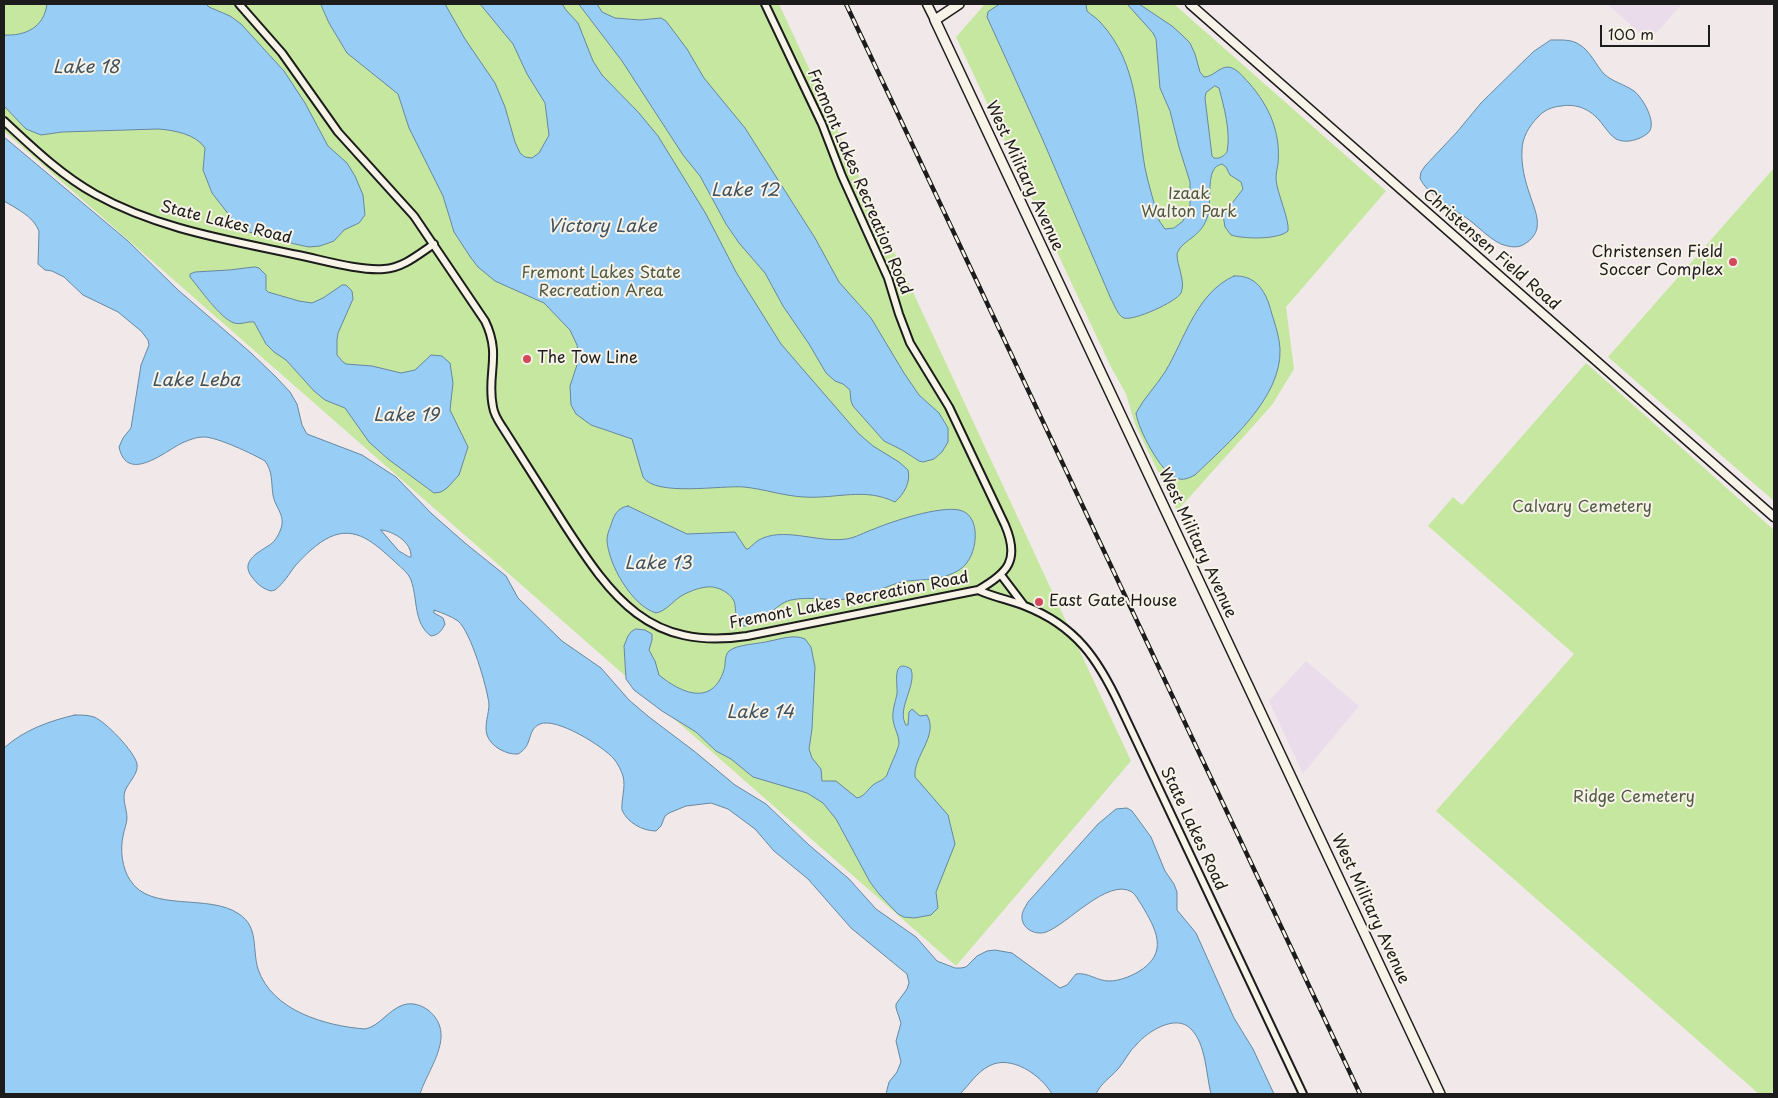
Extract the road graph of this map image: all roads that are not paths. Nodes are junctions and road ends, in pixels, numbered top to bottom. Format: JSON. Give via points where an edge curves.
{"nodes":[{"id":1,"x":239,"y":4,"type":"edge"},
{"id":2,"x":765,"y":4,"type":"edge"},
{"id":3,"x":927,"y":4,"type":"edge"},
{"id":4,"x":959,"y":4,"type":"edge"},
{"id":5,"x":1190,"y":4,"type":"edge"},
{"id":6,"x":935,"y":20,"type":"junction"},
{"id":7,"x":4,"y":121,"type":"edge"},
{"id":8,"x":434,"y":244,"type":"junction"},
{"id":9,"x":1774,"y":516,"type":"edge"},
{"id":10,"x":1001,"y":575,"type":"junction"},
{"id":11,"x":978,"y":590,"type":"junction"},
{"id":12,"x":1024,"y":605,"type":"junction"},
{"id":13,"x":1303,"y":1094,"type":"edge"},
{"id":14,"x":1440,"y":1094,"type":"edge"}],
"edges":[{"from":1,"to":8,"type":"street","name":"Fremont Lakes Recreation Road","via":[[282,53],[338,132],[398,196]]},
{"from":2,"to":10,"type":"street","name":"Fremont Lakes Recreation Road","via":[[816,111],[888,278],[910,343],[949,408],[1010,536],[1012,558]]},
{"from":3,"to":6,"type":"street","name":"West Military Avenue"},
{"from":4,"to":6,"type":"main road"},
{"from":5,"to":9,"type":"street","name":"Christensen Field Road"},
{"from":6,"to":14,"type":"main road","name":"West Military Avenue"},
{"from":7,"to":8,"type":"street","name":"State Lakes Road","via":[[44,158],[84,188],[179,229],[332,262],[380,269],[400,265]]},
{"from":8,"to":11,"type":"street","name":"Fremont Lakes Recreation Road","via":[[490,334],[494,356],[492,402],[498,421],[595,571],[619,600],[643,618],[682,634],[724,639]]},
{"from":10,"to":11,"type":"street","name":"Fremont Lakes Recreation Road"},
{"from":10,"to":12,"type":"street","name":"State Lakes Road"},
{"from":11,"to":12,"type":"street","name":"State Lakes Road"},
{"from":12,"to":13,"type":"street","name":"State Lakes Road","via":[[1070,633],[1088,649],[1104,673]]}]}
